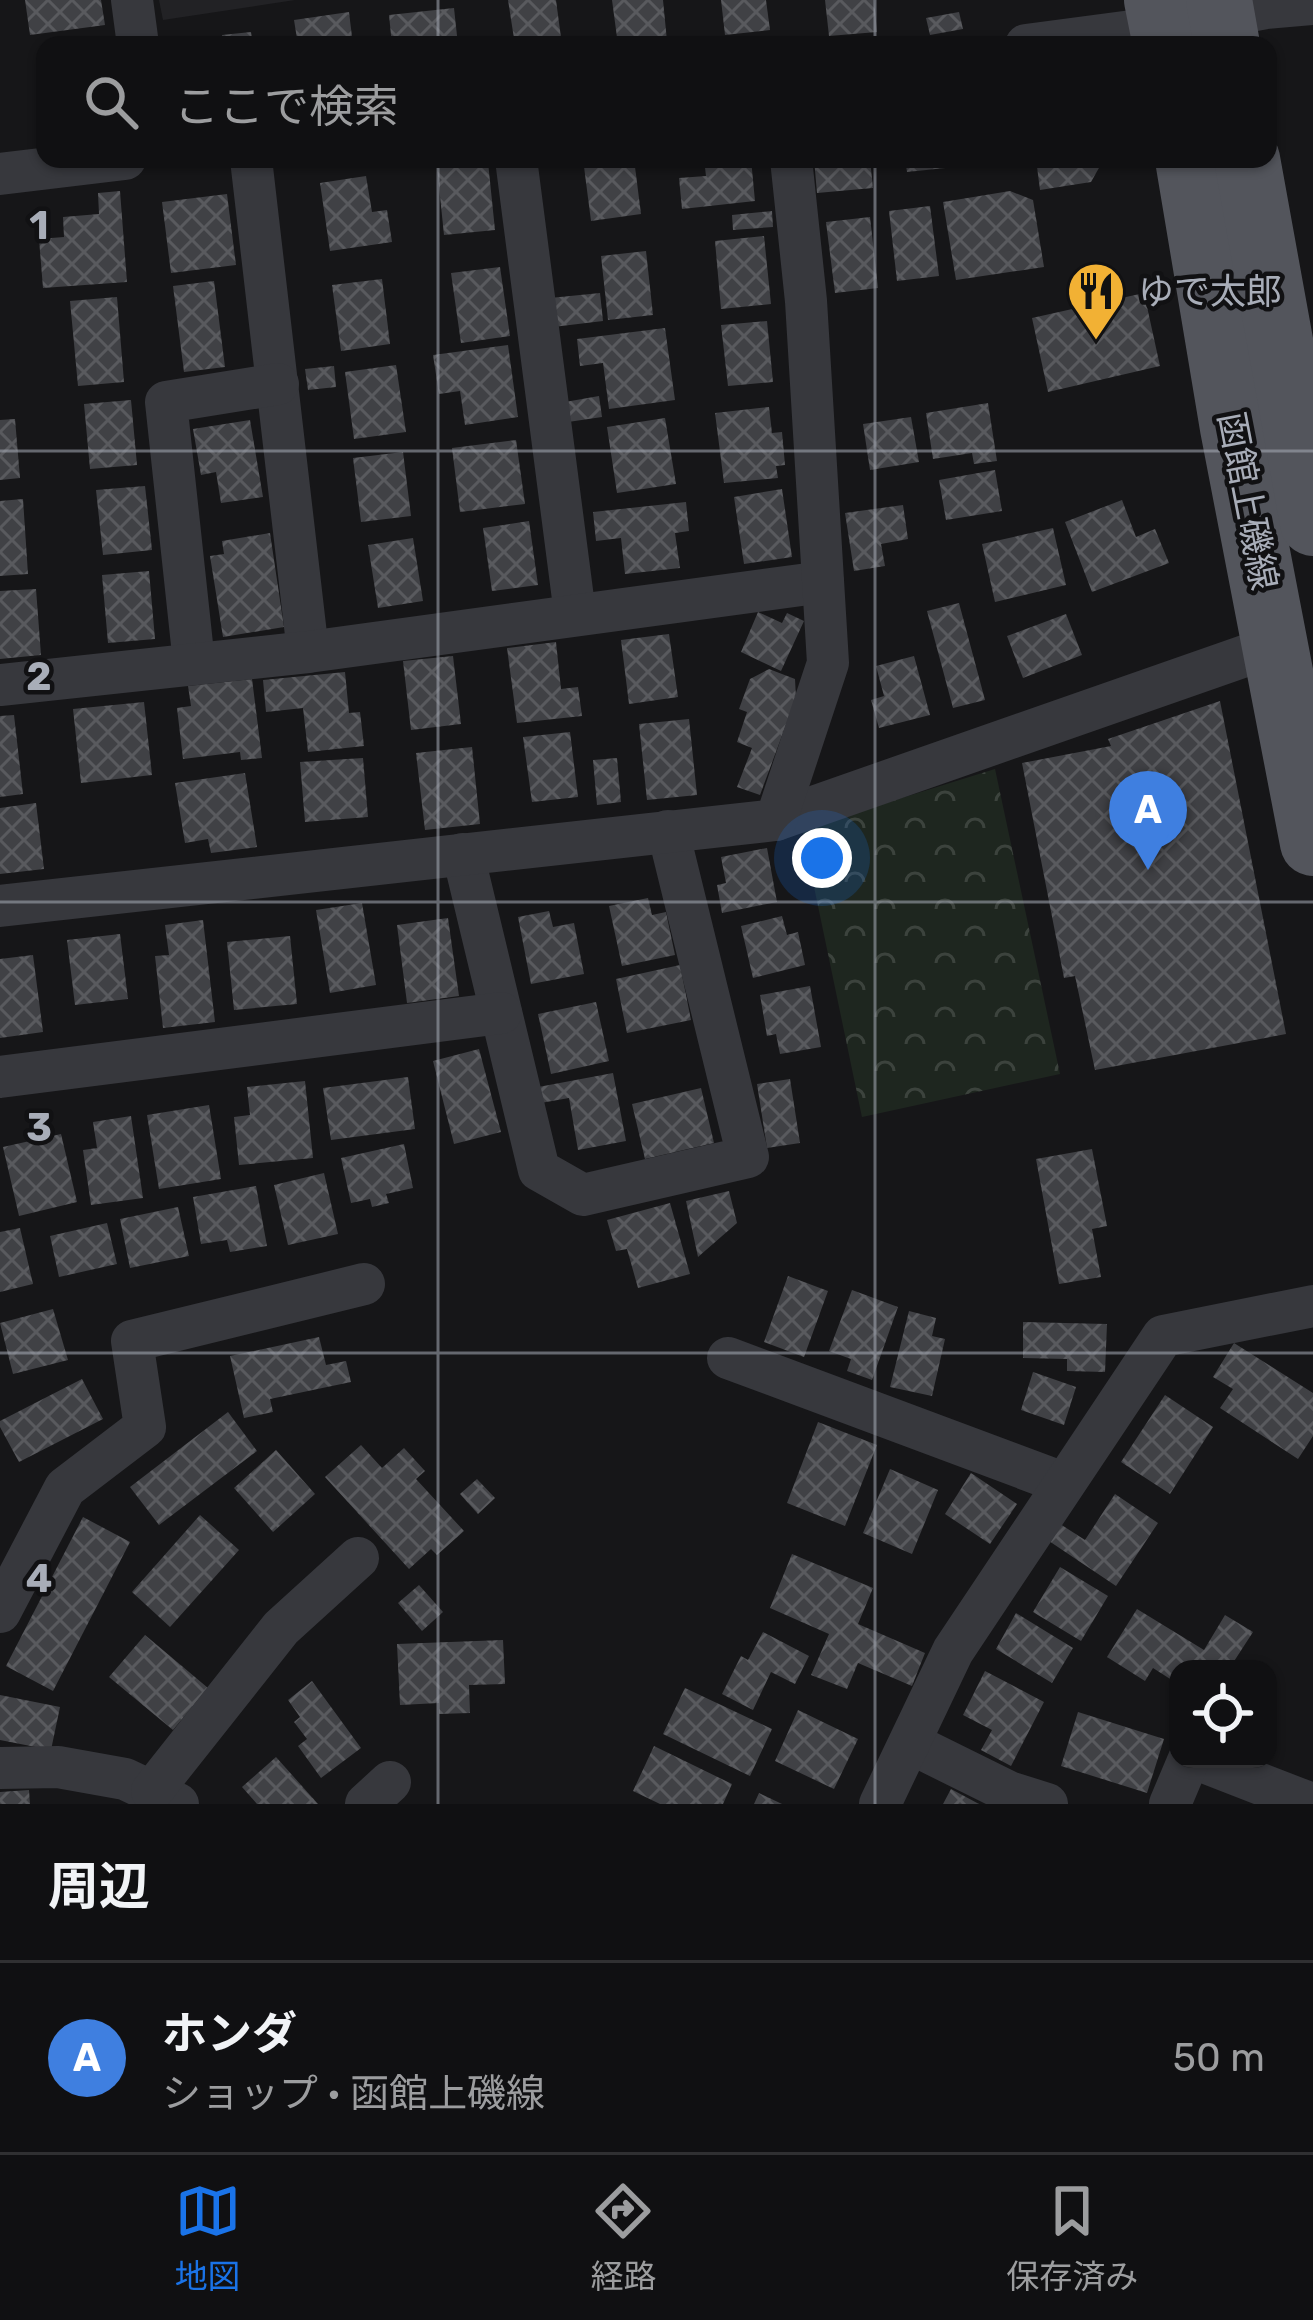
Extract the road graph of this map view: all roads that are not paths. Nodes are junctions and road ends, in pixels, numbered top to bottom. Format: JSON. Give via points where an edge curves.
{"nodes":[{"id":1,"x":132,"y":0,"type":"edge"},
{"id":2,"x":1313,"y":4,"type":"edge"},
{"id":3,"x":1192,"y":22,"type":"edge"},
{"id":4,"x":137,"y":36,"type":"edge"},
{"id":5,"x":1091,"y":36,"type":"edge"},
{"id":6,"x":50,"y":168,"type":"edge"},
{"id":7,"x":251,"y":168,"type":"edge"},
{"id":8,"x":517,"y":168,"type":"edge"},
{"id":9,"x":791,"y":168,"type":"edge"},
{"id":10,"x":1190,"y":168,"type":"edge"},
{"id":11,"x":1249,"y":168,"type":"edge"},
{"id":12,"x":0,"y":174,"type":"edge"},
{"id":13,"x":278,"y":384,"type":"junction"},
{"id":14,"x":1313,"y":523,"type":"edge"},
{"id":15,"x":823,"y":582,"type":"junction"},
{"id":16,"x":574,"y":614,"type":"junction"},
{"id":17,"x":1276,"y":645,"type":"junction"},
{"id":18,"x":308,"y":652,"type":"junction"},
{"id":19,"x":194,"y":663,"type":"junction"},
{"id":20,"x":0,"y":685,"type":"edge"},
{"id":21,"x":776,"y":820,"type":"junction"},
{"id":22,"x":668,"y":831,"type":"junction"},
{"id":23,"x":1313,"y":843,"type":"edge"},
{"id":24,"x":463,"y":854,"type":"junction"},
{"id":25,"x":0,"y":907,"type":"edge"},
{"id":26,"x":501,"y":1013,"type":"junction"},
{"id":27,"x":0,"y":1077,"type":"edge"},
{"id":28,"x":364,"y":1284,"type":"dead end"},
{"id":29,"x":1313,"y":1306,"type":"edge"},
{"id":30,"x":728,"y":1358,"type":"dead end"},
{"id":31,"x":1063,"y":1483,"type":"junction"},
{"id":32,"x":358,"y":1558,"type":"dead end"},
{"id":33,"x":0,"y":1612,"type":"edge"},
{"id":34,"x":910,"y":1743,"type":"junction"},
{"id":35,"x":0,"y":1768,"type":"edge"},
{"id":36,"x":1188,"y":1768,"type":"edge"},
{"id":37,"x":1216,"y":1768,"type":"edge"},
{"id":38,"x":165,"y":1798,"type":"edge"},
{"id":39,"x":880,"y":1804,"type":"edge"},
{"id":40,"x":1047,"y":1804,"type":"edge"},
{"id":41,"x":1170,"y":1804,"type":"edge"},
{"id":42,"x":1312,"y":1804,"type":"edge"}],
"edges":[{"from":1,"to":4,"type":"street"},
{"from":2,"to":3,"type":"street"},
{"from":3,"to":5,"type":"street"},
{"from":6,"to":12,"type":"street"},
{"from":7,"to":13,"type":"street"},
{"from":8,"to":16,"type":"street"},
{"from":9,"to":15,"type":"street"},
{"from":10,"to":17,"type":"main road","name":"函館上磯線"},
{"from":11,"to":14,"type":"main road","name":"函館上磯線"},
{"from":13,"to":18,"type":"street"},
{"from":13,"to":19,"type":"street","via":[[166,401]]},
{"from":15,"to":16,"type":"street"},
{"from":15,"to":21,"type":"street","via":[[828,663]]},
{"from":16,"to":18,"type":"street"},
{"from":17,"to":21,"type":"street"},
{"from":17,"to":23,"type":"main road","name":"函館上磯線"},
{"from":18,"to":19,"type":"street"},
{"from":19,"to":20,"type":"street"},
{"from":21,"to":22,"type":"street"},
{"from":22,"to":24,"type":"street"},
{"from":22,"to":26,"type":"street","via":[[748,1157],[583,1195],[539,1170]]},
{"from":24,"to":25,"type":"street"},
{"from":24,"to":26,"type":"street"},
{"from":26,"to":27,"type":"street"},
{"from":28,"to":33,"type":"street","via":[[132,1341],[145,1427],[65,1488]]},
{"from":29,"to":31,"type":"street","via":[[1163,1336]]},
{"from":30,"to":31,"type":"street"},
{"from":31,"to":34,"type":"street","via":[[953,1651]]},
{"from":32,"to":38,"type":"street","via":[[280,1628]]},
{"from":34,"to":39,"type":"street"},
{"from":34,"to":40,"type":"street"},
{"from":35,"to":38,"type":"street","via":[[58,1767],[125,1779]]},
{"from":36,"to":41,"type":"street"},
{"from":37,"to":42,"type":"street"}]}
